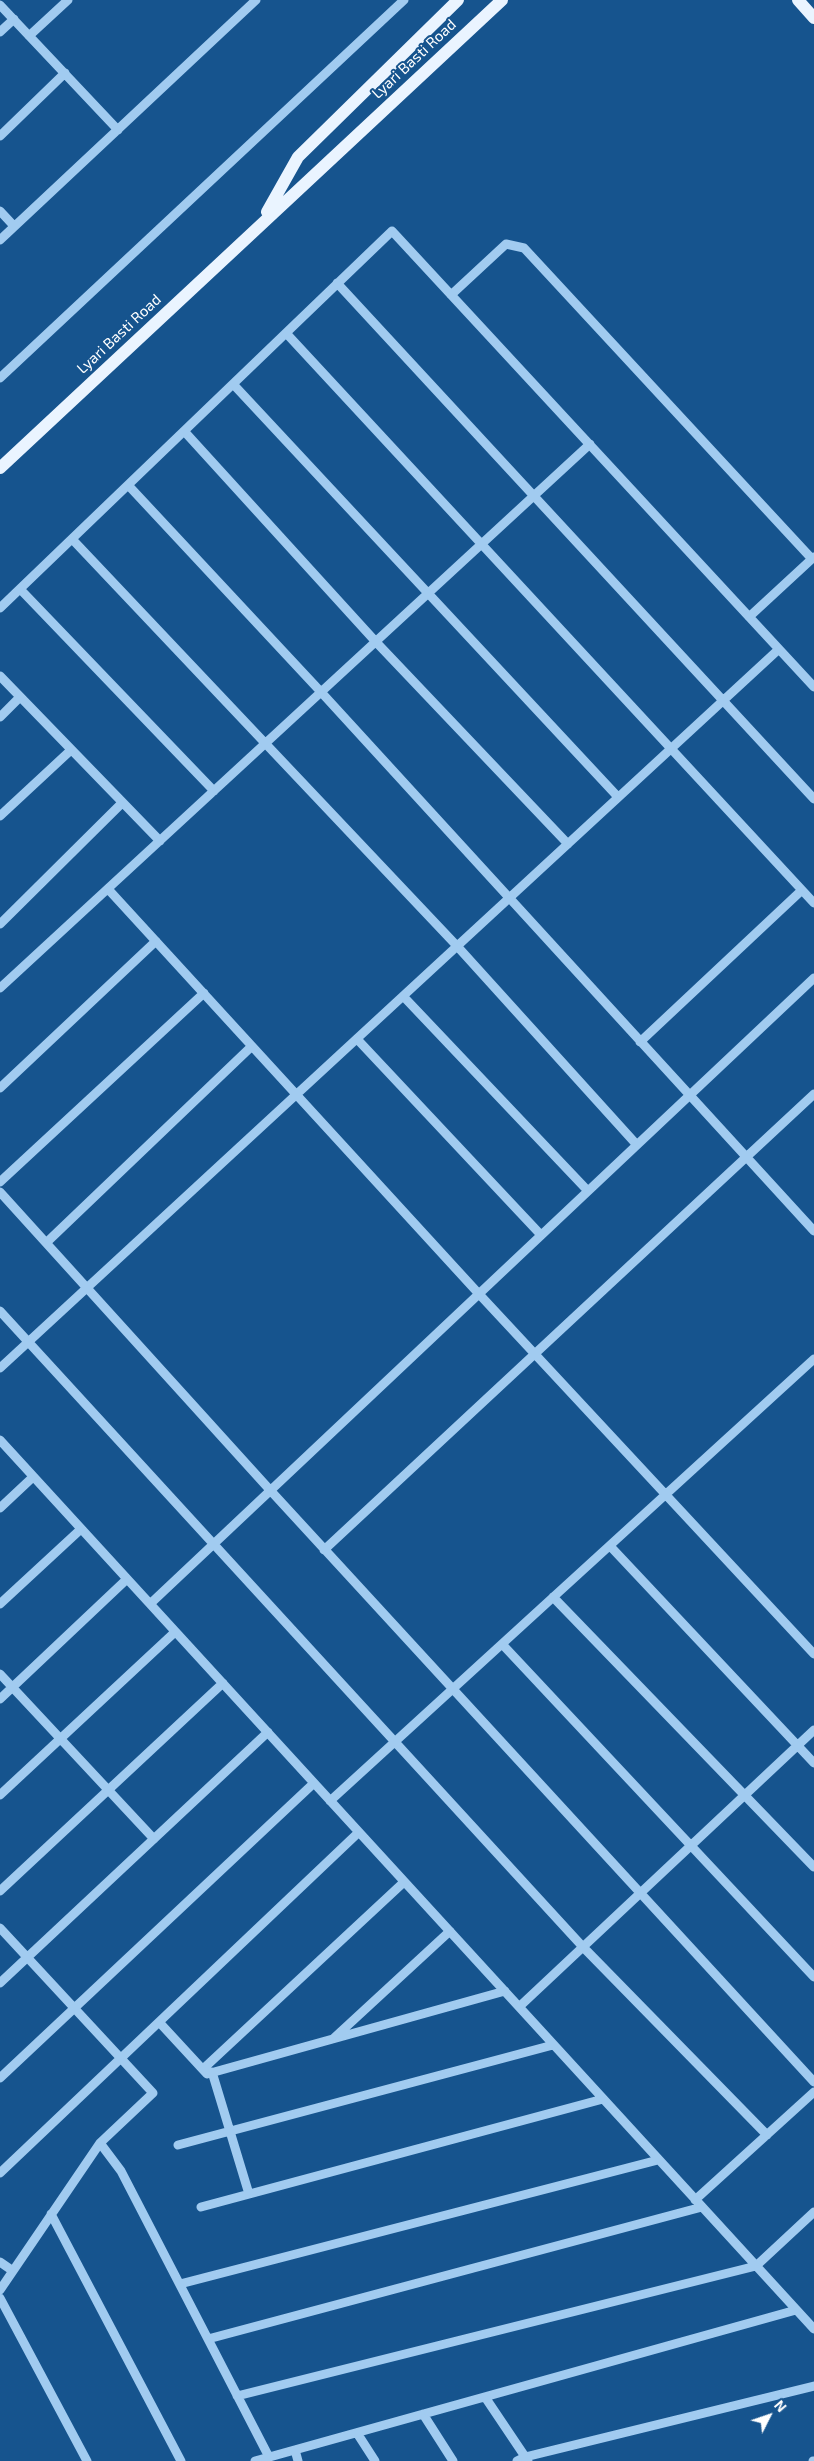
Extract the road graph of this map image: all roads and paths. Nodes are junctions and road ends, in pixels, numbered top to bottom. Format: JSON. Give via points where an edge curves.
{"nodes":[{"id":1,"x":68,"y":0,"type":"edge"},
{"id":2,"x":256,"y":0,"type":"edge"},
{"id":3,"x":404,"y":0,"type":"edge"},
{"id":4,"x":458,"y":0,"type":"edge"},
{"id":5,"x":502,"y":0,"type":"edge"},
{"id":6,"x":798,"y":0,"type":"edge"},
{"id":7,"x":0,"y":5,"type":"edge"},
{"id":8,"x":814,"y":18,"type":"edge"},
{"id":9,"x":14,"y":19,"type":"junction"},
{"id":10,"x":0,"y":32,"type":"edge"},
{"id":11,"x":29,"y":36,"type":"junction"},
{"id":12,"x":65,"y":74,"type":"junction"},
{"id":13,"x":118,"y":130,"type":"junction"},
{"id":14,"x":0,"y":136,"type":"edge"},
{"id":15,"x":0,"y":210,"type":"edge"},
{"id":16,"x":261,"y":223,"type":"junction"},
{"id":17,"x":14,"y":226,"type":"junction"},
{"id":18,"x":0,"y":240,"type":"edge"},
{"id":19,"x":337,"y":284,"type":"junction"},
{"id":20,"x":451,"y":295,"type":"junction"},
{"id":21,"x":286,"y":333,"type":"junction"},
{"id":22,"x":0,"y":378,"type":"edge"},
{"id":23,"x":233,"y":384,"type":"junction"},
{"id":24,"x":184,"y":431,"type":"junction"},
{"id":25,"x":590,"y":444,"type":"junction"},
{"id":26,"x":0,"y":468,"type":"edge"},
{"id":27,"x":128,"y":485,"type":"junction"},
{"id":28,"x":533,"y":496,"type":"junction"},
{"id":29,"x":72,"y":539,"type":"junction"},
{"id":30,"x":481,"y":544,"type":"junction"},
{"id":31,"x":813,"y":558,"type":"edge"},
{"id":32,"x":20,"y":589,"type":"junction"},
{"id":33,"x":428,"y":593,"type":"junction"},
{"id":34,"x":0,"y":608,"type":"edge"},
{"id":35,"x":749,"y":617,"type":"junction"},
{"id":36,"x":376,"y":642,"type":"junction"},
{"id":37,"x":779,"y":649,"type":"junction"},
{"id":38,"x":0,"y":676,"type":"edge"},
{"id":39,"x":814,"y":687,"type":"edge"},
{"id":40,"x":321,"y":692,"type":"junction"},
{"id":41,"x":20,"y":698,"type":"junction"},
{"id":42,"x":723,"y":701,"type":"junction"},
{"id":43,"x":0,"y":717,"type":"edge"},
{"id":44,"x":265,"y":744,"type":"junction"},
{"id":45,"x":71,"y":750,"type":"junction"},
{"id":46,"x":670,"y":750,"type":"junction"},
{"id":47,"x":214,"y":791,"type":"junction"},
{"id":48,"x":618,"y":797,"type":"junction"},
{"id":49,"x":814,"y":799,"type":"edge"},
{"id":50,"x":122,"y":803,"type":"junction"},
{"id":51,"x":0,"y":816,"type":"edge"},
{"id":52,"x":160,"y":841,"type":"junction"},
{"id":53,"x":568,"y":844,"type":"junction"},
{"id":54,"x":108,"y":889,"type":"junction"},
{"id":55,"x":802,"y":890,"type":"junction"},
{"id":56,"x":508,"y":899,"type":"junction"},
{"id":57,"x":814,"y":903,"type":"edge"},
{"id":58,"x":0,"y":924,"type":"edge"},
{"id":59,"x":156,"y":941,"type":"junction"},
{"id":60,"x":457,"y":946,"type":"junction"},
{"id":61,"x":814,"y":978,"type":"edge"},
{"id":62,"x":0,"y":988,"type":"edge"},
{"id":63,"x":204,"y":993,"type":"junction"},
{"id":64,"x":403,"y":996,"type":"junction"},
{"id":65,"x":357,"y":1039,"type":"junction"},
{"id":66,"x":640,"y":1042,"type":"junction"},
{"id":67,"x":252,"y":1046,"type":"junction"},
{"id":68,"x":0,"y":1088,"type":"edge"},
{"id":69,"x":297,"y":1094,"type":"junction"},
{"id":70,"x":814,"y":1094,"type":"edge"},
{"id":71,"x":690,"y":1095,"type":"junction"},
{"id":72,"x":637,"y":1145,"type":"junction"},
{"id":73,"x":746,"y":1157,"type":"junction"},
{"id":74,"x":0,"y":1182,"type":"edge"},
{"id":75,"x":588,"y":1191,"type":"junction"},
{"id":76,"x":0,"y":1192,"type":"edge"},
{"id":77,"x":814,"y":1231,"type":"edge"},
{"id":78,"x":541,"y":1236,"type":"junction"},
{"id":79,"x":46,"y":1243,"type":"junction"},
{"id":80,"x":87,"y":1288,"type":"junction"},
{"id":81,"x":479,"y":1294,"type":"junction"},
{"id":82,"x":0,"y":1311,"type":"edge"},
{"id":83,"x":28,"y":1342,"type":"junction"},
{"id":84,"x":535,"y":1354,"type":"junction"},
{"id":85,"x":814,"y":1359,"type":"edge"},
{"id":86,"x":0,"y":1368,"type":"edge"},
{"id":87,"x":0,"y":1440,"type":"edge"},
{"id":88,"x":34,"y":1477,"type":"junction"},
{"id":89,"x":270,"y":1490,"type":"junction"},
{"id":90,"x":665,"y":1495,"type":"junction"},
{"id":91,"x":0,"y":1508,"type":"edge"},
{"id":92,"x":81,"y":1528,"type":"junction"},
{"id":93,"x":212,"y":1545,"type":"junction"},
{"id":94,"x":610,"y":1546,"type":"junction"},
{"id":95,"x":324,"y":1550,"type":"junction"},
{"id":96,"x":127,"y":1579,"type":"junction"},
{"id":97,"x":553,"y":1597,"type":"junction"},
{"id":98,"x":0,"y":1604,"type":"edge"},
{"id":99,"x":150,"y":1604,"type":"junction"},
{"id":100,"x":175,"y":1632,"type":"junction"},
{"id":101,"x":502,"y":1644,"type":"junction"},
{"id":102,"x":814,"y":1654,"type":"edge"},
{"id":103,"x":0,"y":1674,"type":"edge"},
{"id":104,"x":223,"y":1683,"type":"junction"},
{"id":105,"x":12,"y":1687,"type":"junction"},
{"id":106,"x":452,"y":1689,"type":"junction"},
{"id":107,"x":0,"y":1699,"type":"edge"},
{"id":108,"x":814,"y":1730,"type":"edge"},
{"id":109,"x":268,"y":1732,"type":"junction"},
{"id":110,"x":60,"y":1739,"type":"junction"},
{"id":111,"x":396,"y":1741,"type":"junction"},
{"id":112,"x":798,"y":1745,"type":"junction"},
{"id":113,"x":814,"y":1763,"type":"edge"},
{"id":114,"x":314,"y":1783,"type":"junction"},
{"id":115,"x":108,"y":1790,"type":"junction"},
{"id":116,"x":0,"y":1795,"type":"edge"},
{"id":117,"x":745,"y":1795,"type":"junction"},
{"id":118,"x":330,"y":1801,"type":"junction"},
{"id":119,"x":359,"y":1832,"type":"junction"},
{"id":120,"x":154,"y":1839,"type":"junction"},
{"id":121,"x":691,"y":1846,"type":"junction"},
{"id":122,"x":814,"y":1867,"type":"edge"},
{"id":123,"x":404,"y":1882,"type":"junction"},
{"id":124,"x":0,"y":1891,"type":"edge"},
{"id":125,"x":640,"y":1893,"type":"junction"},
{"id":126,"x":0,"y":1928,"type":"edge"},
{"id":127,"x":450,"y":1931,"type":"junction"},
{"id":128,"x":583,"y":1947,"type":"junction"},
{"id":129,"x":27,"y":1957,"type":"junction"},
{"id":130,"x":814,"y":1977,"type":"edge"},
{"id":131,"x":0,"y":1983,"type":"edge"},
{"id":132,"x":505,"y":1992,"type":"junction"},
{"id":133,"x":519,"y":2007,"type":"junction"},
{"id":134,"x":75,"y":2008,"type":"junction"},
{"id":135,"x":159,"y":2022,"type":"junction"},
{"id":136,"x":333,"y":2039,"type":"junction"},
{"id":137,"x":553,"y":2045,"type":"junction"},
{"id":138,"x":121,"y":2058,"type":"junction"},
{"id":139,"x":202,"y":2069,"type":"junction"},
{"id":140,"x":212,"y":2072,"type":"junction"},
{"id":141,"x":0,"y":2078,"type":"edge"},
{"id":142,"x":814,"y":2082,"type":"edge"},
{"id":143,"x":814,"y":2092,"type":"edge"},
{"id":144,"x":603,"y":2100,"type":"junction"},
{"id":145,"x":230,"y":2132,"type":"junction"},
{"id":146,"x":767,"y":2135,"type":"junction"},
{"id":147,"x":100,"y":2143,"type":"junction"},
{"id":148,"x":178,"y":2145,"type":"dead end"},
{"id":149,"x":658,"y":2160,"type":"junction"},
{"id":150,"x":0,"y":2173,"type":"edge"},
{"id":151,"x":250,"y":2194,"type":"junction"},
{"id":152,"x":695,"y":2200,"type":"junction"},
{"id":153,"x":201,"y":2208,"type":"dead end"},
{"id":154,"x":702,"y":2208,"type":"junction"},
{"id":155,"x":814,"y":2212,"type":"edge"},
{"id":156,"x":51,"y":2214,"type":"junction"},
{"id":157,"x":0,"y":2262,"type":"edge"},
{"id":158,"x":756,"y":2266,"type":"junction"},
{"id":159,"x":13,"y":2271,"type":"junction"},
{"id":160,"x":180,"y":2284,"type":"junction"},
{"id":161,"x":0,"y":2290,"type":"edge"},
{"id":162,"x":0,"y":2298,"type":"edge"},
{"id":163,"x":796,"y":2310,"type":"junction"},
{"id":164,"x":813,"y":2328,"type":"edge"},
{"id":165,"x":208,"y":2339,"type":"junction"},
{"id":166,"x":814,"y":2386,"type":"edge"},
{"id":167,"x":237,"y":2396,"type":"junction"},
{"id":168,"x":484,"y":2397,"type":"junction"},
{"id":169,"x":423,"y":2414,"type":"junction"},
{"id":170,"x":357,"y":2432,"type":"junction"},
{"id":171,"x":295,"y":2450,"type":"junction"},
{"id":172,"x":269,"y":2457,"type":"junction"},
{"id":173,"x":523,"y":2460,"type":"edge"},
{"id":174,"x":87,"y":2461,"type":"edge"},
{"id":175,"x":182,"y":2461,"type":"edge"},
{"id":176,"x":255,"y":2461,"type":"edge"},
{"id":177,"x":298,"y":2461,"type":"edge"},
{"id":178,"x":375,"y":2461,"type":"edge"},
{"id":179,"x":453,"y":2461,"type":"edge"}],
"edges":[{"from":1,"to":11,"type":"street"},
{"from":2,"to":13,"type":"street"},
{"from":3,"to":22,"type":"street"},
{"from":4,"to":16,"type":"main road","name":"Lyari Basti Road","via":[[298,157]]},
{"from":5,"to":16,"type":"main road","name":"Lyari Basti Road"},
{"from":6,"to":8,"type":"main road"},
{"from":7,"to":9,"type":"street"},
{"from":9,"to":10,"type":"street"},
{"from":9,"to":11,"type":"street"},
{"from":11,"to":12,"type":"street"},
{"from":12,"to":13,"type":"street"},
{"from":12,"to":14,"type":"street"},
{"from":13,"to":17,"type":"street"},
{"from":15,"to":17,"type":"street"},
{"from":16,"to":26,"type":"main road","name":"Lyari Basti Road"},
{"from":17,"to":18,"type":"street"},
{"from":19,"to":20,"type":"street","via":[[392,231]]},
{"from":19,"to":21,"type":"street"},
{"from":19,"to":28,"type":"street"},
{"from":20,"to":25,"type":"street"},
{"from":20,"to":31,"type":"street","via":[[506,244],[524,248]]},
{"from":21,"to":23,"type":"street"},
{"from":21,"to":30,"type":"street"},
{"from":23,"to":24,"type":"street"},
{"from":23,"to":33,"type":"street"},
{"from":24,"to":27,"type":"street"},
{"from":24,"to":36,"type":"street"},
{"from":25,"to":28,"type":"street"},
{"from":25,"to":35,"type":"street"},
{"from":27,"to":29,"type":"street"},
{"from":27,"to":40,"type":"street"},
{"from":28,"to":30,"type":"street"},
{"from":28,"to":42,"type":"street"},
{"from":29,"to":32,"type":"street"},
{"from":29,"to":44,"type":"street"},
{"from":30,"to":33,"type":"street"},
{"from":30,"to":46,"type":"street"},
{"from":31,"to":35,"type":"street"},
{"from":32,"to":34,"type":"street"},
{"from":32,"to":47,"type":"street"},
{"from":33,"to":36,"type":"street"},
{"from":33,"to":48,"type":"street"},
{"from":35,"to":37,"type":"street"},
{"from":36,"to":40,"type":"street"},
{"from":36,"to":53,"type":"street"},
{"from":37,"to":39,"type":"street"},
{"from":37,"to":42,"type":"street"},
{"from":38,"to":41,"type":"street"},
{"from":40,"to":44,"type":"street"},
{"from":40,"to":56,"type":"street"},
{"from":41,"to":43,"type":"street"},
{"from":41,"to":45,"type":"street"},
{"from":42,"to":46,"type":"street"},
{"from":42,"to":49,"type":"street"},
{"from":44,"to":47,"type":"street"},
{"from":44,"to":60,"type":"street"},
{"from":45,"to":50,"type":"street"},
{"from":45,"to":51,"type":"street"},
{"from":46,"to":48,"type":"street"},
{"from":46,"to":55,"type":"street"},
{"from":47,"to":52,"type":"street"},
{"from":48,"to":53,"type":"street"},
{"from":50,"to":52,"type":"street"},
{"from":50,"to":58,"type":"street"},
{"from":52,"to":54,"type":"street"},
{"from":53,"to":56,"type":"street"},
{"from":54,"to":59,"type":"street"},
{"from":54,"to":62,"type":"street"},
{"from":55,"to":57,"type":"street"},
{"from":55,"to":66,"type":"street"},
{"from":56,"to":60,"type":"street"},
{"from":56,"to":66,"type":"street"},
{"from":59,"to":63,"type":"street"},
{"from":59,"to":68,"type":"street"},
{"from":60,"to":64,"type":"street"},
{"from":60,"to":72,"type":"street"},
{"from":61,"to":71,"type":"street"},
{"from":63,"to":67,"type":"street"},
{"from":63,"to":74,"type":"street"},
{"from":64,"to":65,"type":"street"},
{"from":64,"to":75,"type":"street"},
{"from":65,"to":69,"type":"street"},
{"from":65,"to":78,"type":"street"},
{"from":66,"to":71,"type":"street"},
{"from":67,"to":69,"type":"street"},
{"from":67,"to":79,"type":"street"},
{"from":69,"to":80,"type":"street"},
{"from":69,"to":81,"type":"street"},
{"from":70,"to":73,"type":"street"},
{"from":71,"to":72,"type":"street"},
{"from":71,"to":73,"type":"street"},
{"from":72,"to":75,"type":"street"},
{"from":73,"to":77,"type":"street"},
{"from":73,"to":84,"type":"street"},
{"from":75,"to":78,"type":"street"},
{"from":76,"to":79,"type":"street"},
{"from":78,"to":81,"type":"street"},
{"from":79,"to":80,"type":"street"},
{"from":80,"to":83,"type":"street"},
{"from":80,"to":89,"type":"street"},
{"from":81,"to":84,"type":"street"},
{"from":81,"to":89,"type":"street"},
{"from":82,"to":83,"type":"street"},
{"from":83,"to":86,"type":"street"},
{"from":83,"to":93,"type":"street"},
{"from":84,"to":90,"type":"street"},
{"from":84,"to":95,"type":"street"},
{"from":85,"to":90,"type":"street"},
{"from":87,"to":88,"type":"street"},
{"from":88,"to":91,"type":"street"},
{"from":88,"to":92,"type":"street"},
{"from":89,"to":93,"type":"street"},
{"from":89,"to":95,"type":"street"},
{"from":90,"to":94,"type":"street"},
{"from":90,"to":102,"type":"street"},
{"from":92,"to":96,"type":"street"},
{"from":92,"to":98,"type":"street"},
{"from":93,"to":99,"type":"street"},
{"from":93,"to":111,"type":"street"},
{"from":94,"to":97,"type":"street"},
{"from":94,"to":112,"type":"street"},
{"from":95,"to":106,"type":"street"},
{"from":96,"to":99,"type":"street"},
{"from":96,"to":105,"type":"street"},
{"from":97,"to":101,"type":"street"},
{"from":97,"to":117,"type":"street"},
{"from":99,"to":100,"type":"street"},
{"from":100,"to":104,"type":"street"},
{"from":100,"to":110,"type":"street"},
{"from":101,"to":106,"type":"street"},
{"from":101,"to":121,"type":"street"},
{"from":103,"to":105,"type":"street"},
{"from":104,"to":109,"type":"street"},
{"from":104,"to":115,"type":"street"},
{"from":105,"to":107,"type":"street"},
{"from":105,"to":110,"type":"street"},
{"from":106,"to":111,"type":"street"},
{"from":106,"to":125,"type":"street"},
{"from":108,"to":112,"type":"street"},
{"from":109,"to":114,"type":"street"},
{"from":109,"to":120,"type":"street"},
{"from":110,"to":115,"type":"street"},
{"from":110,"to":116,"type":"street"},
{"from":111,"to":118,"type":"street"},
{"from":111,"to":128,"type":"street"},
{"from":112,"to":113,"type":"street"},
{"from":112,"to":117,"type":"street"},
{"from":114,"to":118,"type":"street"},
{"from":114,"to":134,"type":"street"},
{"from":115,"to":120,"type":"street"},
{"from":115,"to":124,"type":"street"},
{"from":117,"to":121,"type":"street"},
{"from":117,"to":122,"type":"street"},
{"from":118,"to":119,"type":"street"},
{"from":119,"to":123,"type":"street"},
{"from":119,"to":135,"type":"street"},
{"from":120,"to":129,"type":"street"},
{"from":121,"to":125,"type":"street"},
{"from":121,"to":130,"type":"street"},
{"from":123,"to":127,"type":"street"},
{"from":123,"to":139,"type":"street"},
{"from":125,"to":128,"type":"street"},
{"from":125,"to":142,"type":"street"},
{"from":126,"to":129,"type":"street"},
{"from":127,"to":132,"type":"street"},
{"from":127,"to":136,"type":"street"},
{"from":128,"to":133,"type":"street"},
{"from":128,"to":146,"type":"street"},
{"from":129,"to":131,"type":"street"},
{"from":129,"to":134,"type":"street"},
{"from":132,"to":133,"type":"street"},
{"from":132,"to":136,"type":"street"},
{"from":133,"to":137,"type":"street"},
{"from":134,"to":138,"type":"street"},
{"from":134,"to":141,"type":"street"},
{"from":135,"to":138,"type":"street"},
{"from":135,"to":139,"type":"street"},
{"from":136,"to":140,"type":"street"},
{"from":137,"to":144,"type":"street"},
{"from":137,"to":145,"type":"street"},
{"from":138,"to":147,"type":"street","via":[[153,2093]]},
{"from":138,"to":150,"type":"street"},
{"from":139,"to":140,"type":"street","via":[[207,2074]]},
{"from":140,"to":145,"type":"street"},
{"from":143,"to":146,"type":"street"},
{"from":144,"to":149,"type":"street"},
{"from":144,"to":151,"type":"street"},
{"from":145,"to":148,"type":"street"},
{"from":145,"to":151,"type":"street"},
{"from":146,"to":152,"type":"street"},
{"from":147,"to":156,"type":"street"},
{"from":147,"to":160,"type":"street","via":[[122,2171]]},
{"from":149,"to":152,"type":"street"},
{"from":149,"to":160,"type":"street"},
{"from":151,"to":153,"type":"street"},
{"from":152,"to":154,"type":"street"},
{"from":154,"to":158,"type":"street"},
{"from":154,"to":165,"type":"street"},
{"from":155,"to":158,"type":"street"},
{"from":156,"to":159,"type":"street"},
{"from":156,"to":175,"type":"street"},
{"from":157,"to":159,"type":"street"},
{"from":158,"to":163,"type":"street"},
{"from":158,"to":167,"type":"street"},
{"from":159,"to":161,"type":"street"},
{"from":160,"to":165,"type":"street"},
{"from":162,"to":174,"type":"street"},
{"from":163,"to":164,"type":"street"},
{"from":163,"to":168,"type":"street"},
{"from":165,"to":167,"type":"street"},
{"from":166,"to":173,"type":"street"},
{"from":167,"to":172,"type":"street"},
{"from":168,"to":169,"type":"street"},
{"from":168,"to":173,"type":"street"},
{"from":169,"to":170,"type":"street"},
{"from":169,"to":179,"type":"street"},
{"from":170,"to":171,"type":"street"},
{"from":170,"to":178,"type":"street"},
{"from":171,"to":172,"type":"street"},
{"from":171,"to":177,"type":"street"},
{"from":172,"to":176,"type":"street"}]}
